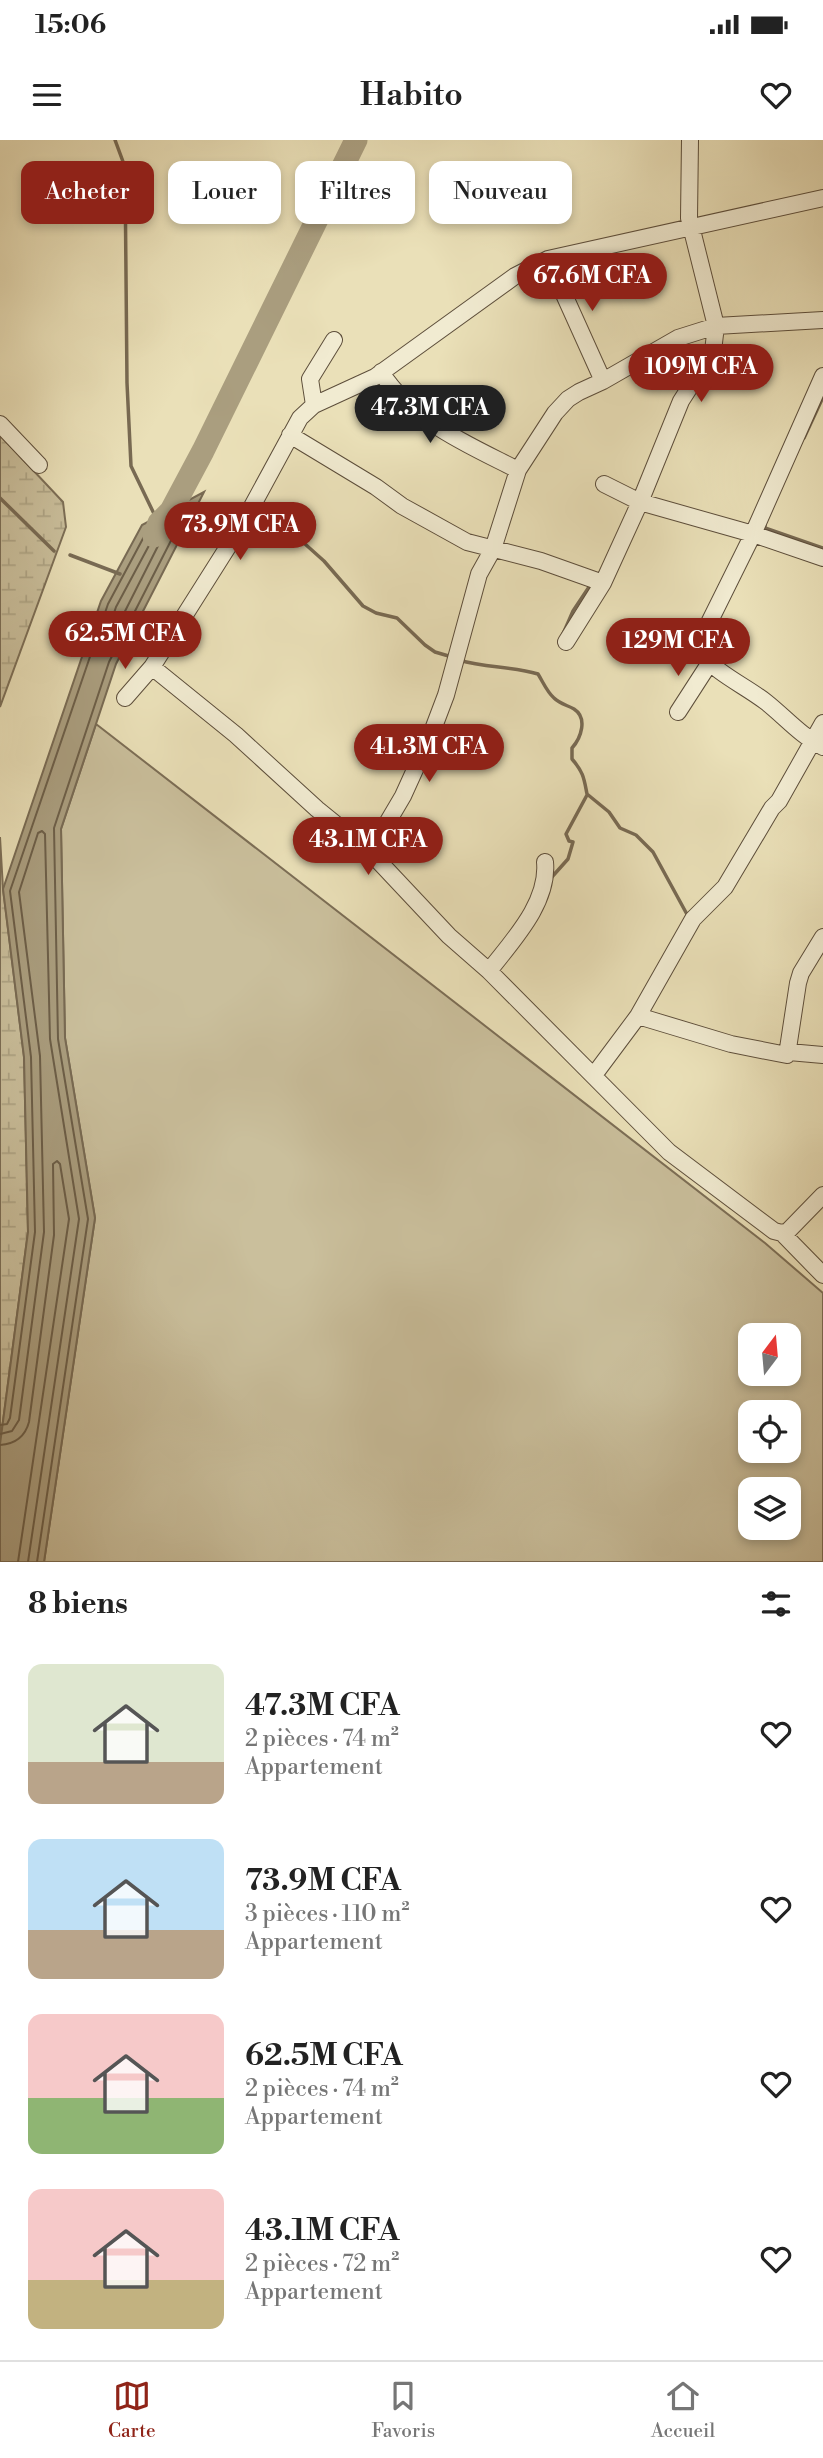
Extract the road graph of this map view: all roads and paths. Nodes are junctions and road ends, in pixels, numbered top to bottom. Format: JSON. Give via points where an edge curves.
{"nodes":[{"id":1,"x":690,"y":140,"type":"edge"},
{"id":2,"x":823,"y":198,"type":"edge"},
{"id":3,"x":691,"y":227,"type":"junction"},
{"id":4,"x":548,"y":259,"type":"junction"},
{"id":5,"x":823,"y":320,"type":"edge"},
{"id":6,"x":716,"y":326,"type":"junction"},
{"id":7,"x":334,"y":340,"type":"dead end"},
{"id":8,"x":381,"y":372,"type":"junction"},
{"id":9,"x":823,"y":376,"type":"edge"},
{"id":10,"x":603,"y":381,"type":"junction"},
{"id":11,"x":314,"y":405,"type":"junction"},
{"id":12,"x":0,"y":424,"type":"edge"},
{"id":13,"x":290,"y":435,"type":"junction"},
{"id":14,"x":39,"y":465,"type":"dead end"},
{"id":15,"x":518,"y":470,"type":"junction"},
{"id":16,"x":604,"y":484,"type":"dead end"},
{"id":17,"x":640,"y":502,"type":"junction"},
{"id":18,"x":753,"y":534,"type":"junction"},
{"id":19,"x":493,"y":548,"type":"junction"},
{"id":20,"x":823,"y":558,"type":"edge"},
{"id":21,"x":603,"y":583,"type":"junction"},
{"id":22,"x":566,"y":642,"type":"dead end"},
{"id":23,"x":709,"y":664,"type":"junction"},
{"id":24,"x":152,"y":667,"type":"junction"},
{"id":25,"x":125,"y":698,"type":"dead end"},
{"id":26,"x":678,"y":712,"type":"dead end"},
{"id":27,"x":823,"y":723,"type":"edge"},
{"id":28,"x":817,"y":744,"type":"edge"},
{"id":29,"x":370,"y":852,"type":"junction"},
{"id":30,"x":545,"y":862,"type":"dead end"},
{"id":31,"x":823,"y":937,"type":"edge"},
{"id":32,"x":489,"y":971,"type":"junction"},
{"id":33,"x":638,"y":1016,"type":"junction"},
{"id":34,"x":789,"y":1052,"type":"junction"},
{"id":35,"x":823,"y":1055,"type":"edge"},
{"id":36,"x":594,"y":1075,"type":"junction"},
{"id":37,"x":823,"y":1195,"type":"edge"},
{"id":38,"x":782,"y":1233,"type":"junction"},
{"id":39,"x":823,"y":1275,"type":"edge"}],
"edges":[{"from":1,"to":3,"type":"street"},
{"from":2,"to":3,"type":"street"},
{"from":3,"to":4,"type":"street"},
{"from":3,"to":6,"type":"street"},
{"from":4,"to":8,"type":"street","via":[[515,275]]},
{"from":4,"to":10,"type":"street"},
{"from":5,"to":6,"type":"street"},
{"from":6,"to":10,"type":"street","via":[[678,338]]},
{"from":6,"to":17,"type":"street","via":[[713,351],[681,401]]},
{"from":7,"to":11,"type":"street","via":[[310,379]]},
{"from":8,"to":11,"type":"street"},
{"from":8,"to":15,"type":"street","via":[[392,389],[427,421]]},
{"from":9,"to":18,"type":"street"},
{"from":10,"to":15,"type":"street","via":[[568,399]]},
{"from":11,"to":13,"type":"street"},
{"from":12,"to":14,"type":"street"},
{"from":13,"to":19,"type":"street","via":[[402,506],[467,542]]},
{"from":13,"to":24,"type":"street","via":[[243,523]]},
{"from":15,"to":19,"type":"street"},
{"from":16,"to":17,"type":"street"},
{"from":17,"to":18,"type":"street"},
{"from":17,"to":21,"type":"street"},
{"from":18,"to":20,"type":"street"},
{"from":18,"to":23,"type":"street","via":[[700,641],[699,652]]},
{"from":19,"to":21,"type":"street"},
{"from":19,"to":29,"type":"street","via":[[479,574],[432,732],[403,796]]},
{"from":21,"to":22,"type":"street"},
{"from":23,"to":26,"type":"street"},
{"from":23,"to":28,"type":"street"},
{"from":24,"to":25,"type":"street"},
{"from":24,"to":29,"type":"street"},
{"from":27,"to":28,"type":"street"},
{"from":28,"to":33,"type":"street","via":[[725,887],[690,923]]},
{"from":29,"to":32,"type":"street","via":[[449,936]]},
{"from":30,"to":32,"type":"street","via":[[542,889],[521,930]]},
{"from":31,"to":34,"type":"street","via":[[798,983]]},
{"from":32,"to":36,"type":"street"},
{"from":33,"to":34,"type":"street","via":[[771,1053],[785,1056]]},
{"from":33,"to":36,"type":"street"},
{"from":34,"to":35,"type":"street"},
{"from":36,"to":38,"type":"street","via":[[669,1152]]},
{"from":37,"to":38,"type":"street"},
{"from":38,"to":39,"type":"street"}]}
